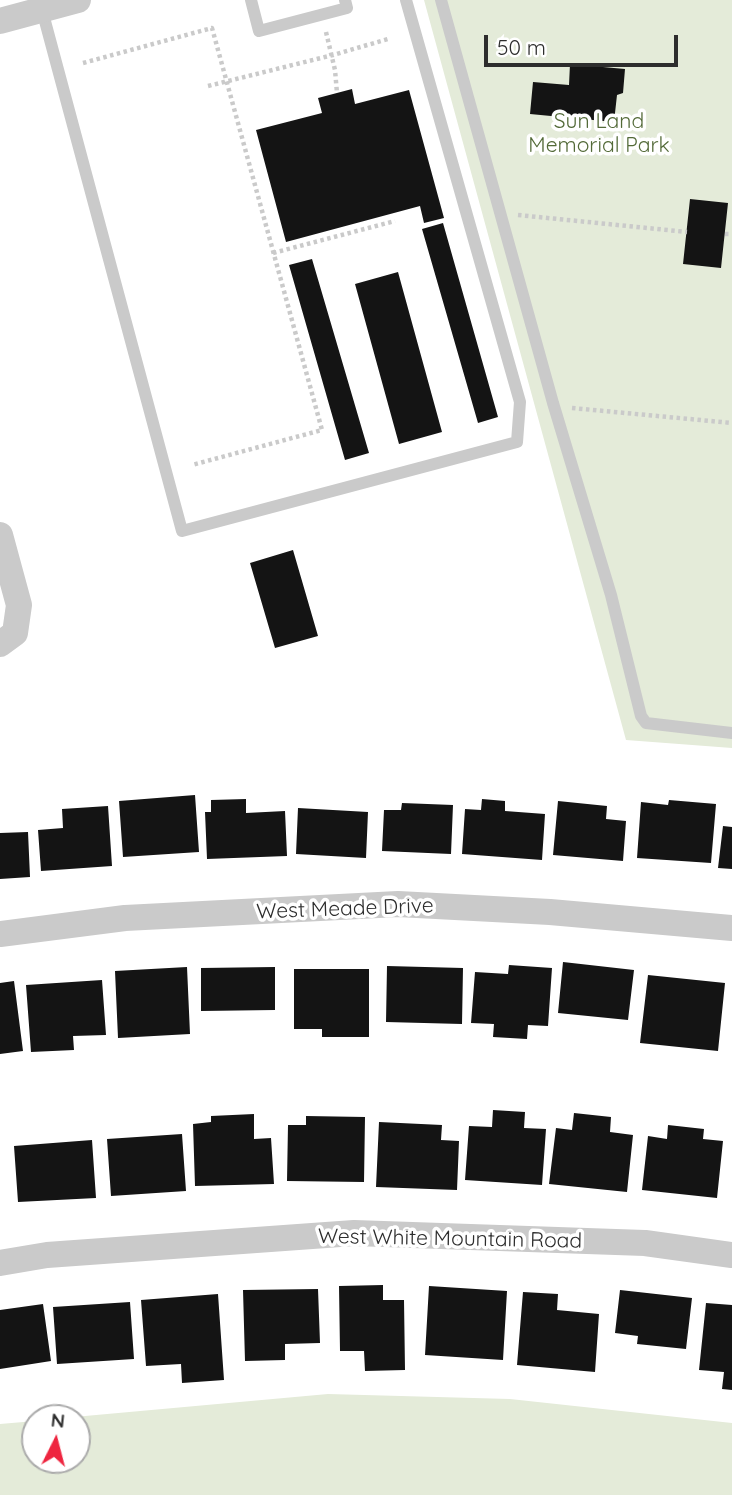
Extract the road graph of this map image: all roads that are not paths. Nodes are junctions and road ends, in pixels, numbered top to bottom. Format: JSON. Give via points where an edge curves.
{"nodes":[{"id":1,"x":78,"y":0,"type":"edge"},
{"id":2,"x":251,"y":0,"type":"edge"},
{"id":3,"x":345,"y":0,"type":"edge"},
{"id":4,"x":406,"y":0,"type":"edge"},
{"id":5,"x":441,"y":0,"type":"edge"},
{"id":6,"x":42,"y":10,"type":"junction"},
{"id":7,"x":0,"y":21,"type":"edge"},
{"id":8,"x":0,"y":535,"type":"edge"},
{"id":9,"x":7,"y":639,"type":"edge"},
{"id":10,"x":732,"y":733,"type":"edge"},
{"id":11,"x":732,"y":929,"type":"edge"},
{"id":12,"x":0,"y":934,"type":"edge"},
{"id":13,"x":732,"y":1255,"type":"edge"},
{"id":14,"x":0,"y":1263,"type":"edge"}],
"edges":[{"from":1,"to":6,"type":"street"},
{"from":2,"to":3,"type":"lane","via":[[259,31],[347,8]]},
{"from":4,"to":6,"type":"lane","via":[[520,402],[517,442],[182,531]]},
{"from":5,"to":10,"type":"lane","via":[[553,406],[611,595],[641,716],[646,723]]},
{"from":6,"to":7,"type":"street"},
{"from":8,"to":9,"type":"street","via":[[19,605]]},
{"from":11,"to":12,"type":"street","name":"West Meade Drive","via":[[398,904],[125,918]]},
{"from":13,"to":14,"type":"street","name":"West White Mountain Road","via":[[645,1243],[354,1233],[47,1255]]}]}
